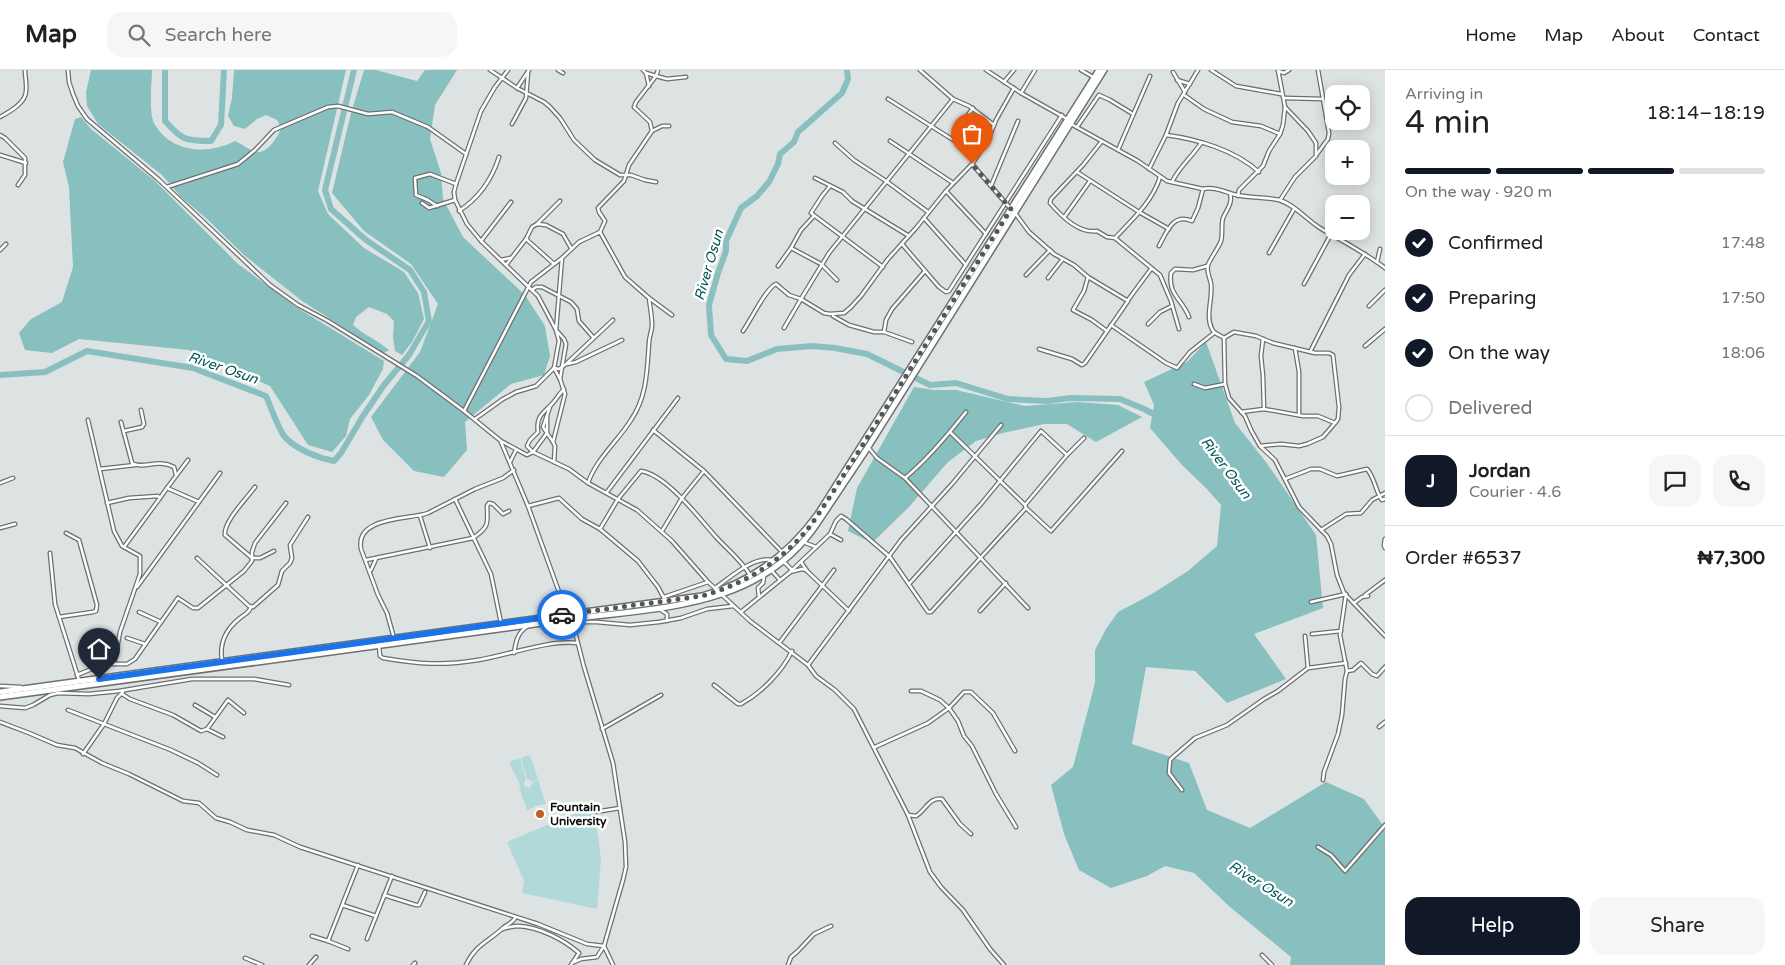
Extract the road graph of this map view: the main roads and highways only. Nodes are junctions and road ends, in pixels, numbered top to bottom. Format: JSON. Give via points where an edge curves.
{"nodes":[{"id":1,"x":1099,"y":70,"type":"edge"},
{"id":2,"x":1104,"y":70,"type":"edge"},
{"id":3,"x":1069,"y":122,"type":"junction"},
{"id":4,"x":894,"y":400,"type":"junction"},
{"id":5,"x":752,"y":578,"type":"junction"},
{"id":6,"x":719,"y":591,"type":"junction"},
{"id":7,"x":570,"y":618,"type":"junction"},
{"id":8,"x":80,"y":687,"type":"junction"},
{"id":9,"x":0,"y":692,"type":"edge"},
{"id":10,"x":0,"y":697,"type":"edge"}],
"edges":[{"from":1,"to":3,"type":"highway"},
{"from":2,"to":3,"type":"highway"},
{"from":3,"to":4,"type":"highway"},
{"from":4,"to":5,"type":"highway","via":[[806,531]]},
{"from":4,"to":5,"type":"highway","via":[[868,446],[803,542],[771,570]]},
{"from":5,"to":6,"type":"highway"},
{"from":6,"to":7,"type":"highway"},
{"from":6,"to":7,"type":"highway","via":[[698,601]]},
{"from":7,"to":8,"type":"highway"},
{"from":7,"to":8,"type":"highway","via":[[502,623],[222,662]]},
{"from":8,"to":9,"type":"highway"},
{"from":8,"to":10,"type":"highway"}]}
